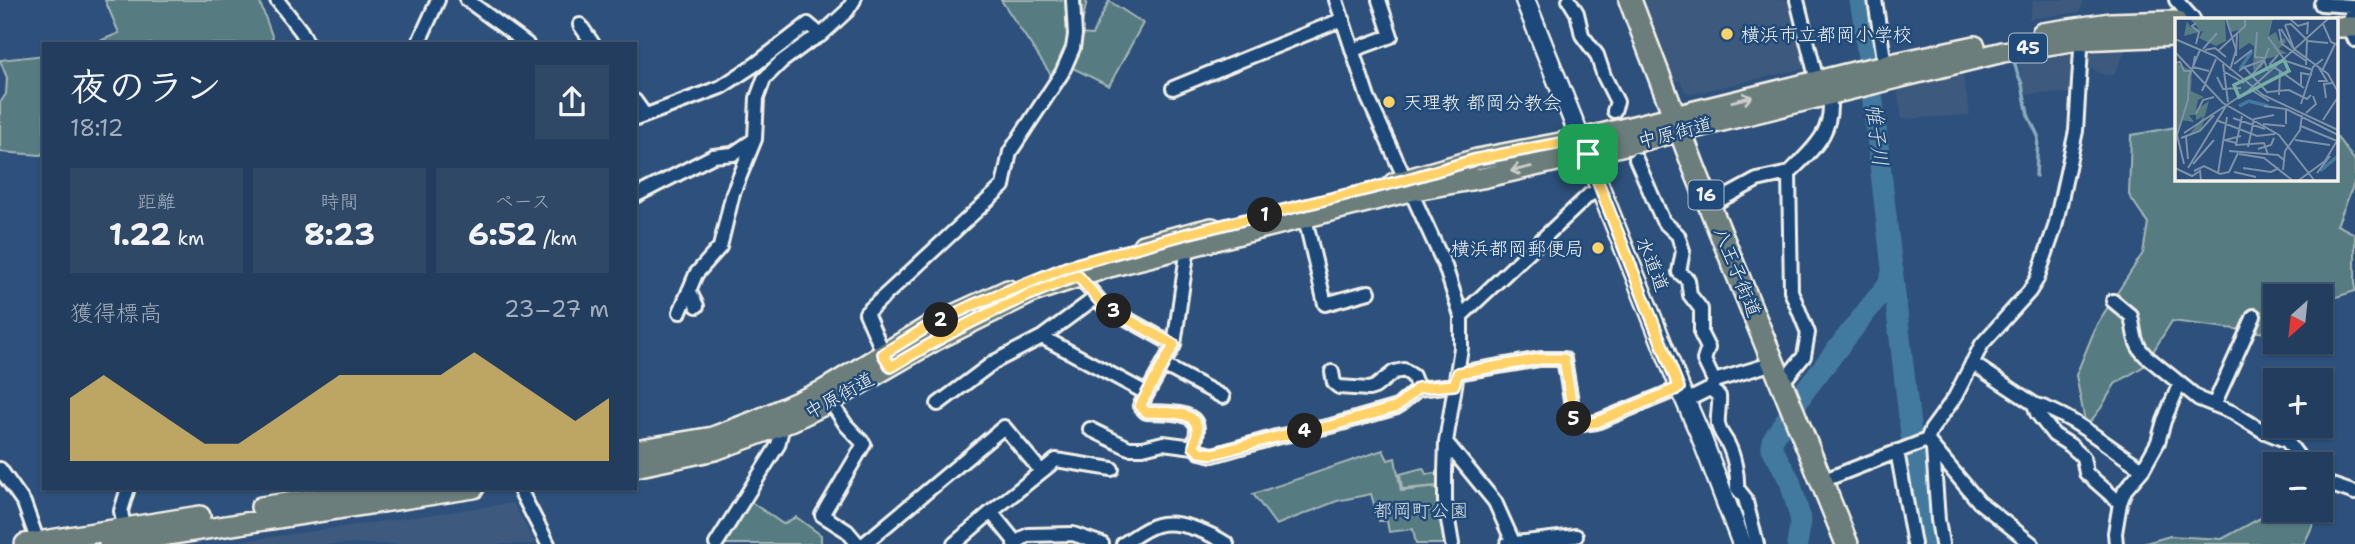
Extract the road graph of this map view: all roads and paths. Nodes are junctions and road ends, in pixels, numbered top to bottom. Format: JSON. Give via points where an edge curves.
{"nodes":[{"id":1,"x":277,"y":0,"type":"edge"},
{"id":2,"x":438,"y":0,"type":"edge"},
{"id":3,"x":467,"y":0,"type":"edge"},
{"id":4,"x":854,"y":0,"type":"edge"},
{"id":5,"x":1073,"y":0,"type":"edge"},
{"id":6,"x":1336,"y":0,"type":"edge"},
{"id":7,"x":1379,"y":0,"type":"edge"},
{"id":8,"x":1525,"y":0,"type":"edge"},
{"id":9,"x":1569,"y":0,"type":"edge"},
{"id":10,"x":1630,"y":0,"type":"edge"},
{"id":11,"x":1797,"y":0,"type":"edge"},
{"id":12,"x":1875,"y":0,"type":"edge"},
{"id":13,"x":2176,"y":0,"type":"edge"},
{"id":14,"x":2323,"y":0,"type":"edge"},
{"id":15,"x":2192,"y":18,"type":"edge"},
{"id":16,"x":1343,"y":19,"type":"junction"},
{"id":17,"x":2175,"y":21,"type":"edge"},
{"id":18,"x":580,"y":25,"type":"dead end"},
{"id":19,"x":2078,"y":33,"type":"junction"},
{"id":20,"x":2348,"y":33,"type":"edge"},
{"id":21,"x":821,"y":35,"type":"junction"},
{"id":22,"x":2175,"y":36,"type":"edge"},
{"id":23,"x":307,"y":42,"type":"edge"},
{"id":24,"x":419,"y":42,"type":"edge"},
{"id":25,"x":524,"y":42,"type":"edge"},
{"id":26,"x":592,"y":42,"type":"edge"},
{"id":27,"x":1353,"y":50,"type":"junction"},
{"id":28,"x":1883,"y":73,"type":"junction"},
{"id":29,"x":1172,"y":88,"type":"dead end"},
{"id":30,"x":1823,"y":88,"type":"junction"},
{"id":31,"x":1614,"y":111,"type":"dead end"},
{"id":32,"x":641,"y":117,"type":"edge"},
{"id":33,"x":1677,"y":123,"type":"junction"},
{"id":34,"x":755,"y":139,"type":"junction"},
{"id":35,"x":1584,"y":146,"type":"junction"},
{"id":36,"x":1636,"y":159,"type":"dead end"},
{"id":37,"x":1789,"y":173,"type":"junction"},
{"id":38,"x":1407,"y":186,"type":"junction"},
{"id":39,"x":1600,"y":190,"type":"junction"},
{"id":40,"x":637,"y":195,"type":"edge"},
{"id":41,"x":1711,"y":205,"type":"junction"},
{"id":42,"x":1305,"y":218,"type":"junction"},
{"id":43,"x":1188,"y":247,"type":"junction"},
{"id":44,"x":1078,"y":276,"type":"junction"},
{"id":45,"x":689,"y":290,"type":"junction"},
{"id":46,"x":1369,"y":292,"type":"dead end"},
{"id":47,"x":1095,"y":298,"type":"junction"},
{"id":48,"x":2113,"y":301,"type":"dead end"},
{"id":49,"x":696,"y":306,"type":"dead end"},
{"id":50,"x":680,"y":312,"type":"dead end"},
{"id":51,"x":1461,"y":316,"type":"junction"},
{"id":52,"x":2254,"y":316,"type":"dead end"},
{"id":53,"x":1042,"y":337,"type":"junction"},
{"id":54,"x":1174,"y":345,"type":"junction"},
{"id":55,"x":887,"y":360,"type":"junction"},
{"id":56,"x":1774,"y":363,"type":"junction"},
{"id":57,"x":1972,"y":363,"type":"junction"},
{"id":58,"x":1163,"y":365,"type":"junction"},
{"id":59,"x":1332,"y":372,"type":"dead end"},
{"id":60,"x":1456,"y":379,"type":"junction"},
{"id":61,"x":1712,"y":385,"type":"junction"},
{"id":62,"x":2179,"y":385,"type":"junction"},
{"id":63,"x":1784,"y":386,"type":"junction"},
{"id":64,"x":1418,"y":388,"type":"junction"},
{"id":65,"x":1146,"y":393,"type":"junction"},
{"id":66,"x":1683,"y":395,"type":"junction"},
{"id":67,"x":1223,"y":397,"type":"dead end"},
{"id":68,"x":831,"y":401,"type":"junction"},
{"id":69,"x":938,"y":404,"type":"dead end"},
{"id":70,"x":2034,"y":404,"type":"junction"},
{"id":71,"x":2214,"y":405,"type":"junction"},
{"id":72,"x":783,"y":425,"type":"junction"},
{"id":73,"x":1090,"y":429,"type":"dead end"},
{"id":74,"x":1447,"y":442,"type":"junction"},
{"id":75,"x":1929,"y":443,"type":"junction"},
{"id":76,"x":1194,"y":447,"type":"junction"},
{"id":77,"x":1901,"y":449,"type":"junction"},
{"id":78,"x":637,"y":450,"type":"edge"},
{"id":79,"x":2295,"y":452,"type":"edge"},
{"id":80,"x":637,"y":467,"type":"edge"},
{"id":81,"x":2143,"y":468,"type":"junction"},
{"id":82,"x":0,"y":469,"type":"edge"},
{"id":83,"x":1112,"y":469,"type":"dead end"},
{"id":84,"x":1041,"y":471,"type":"junction"},
{"id":85,"x":1822,"y":481,"type":"junction"},
{"id":86,"x":2333,"y":485,"type":"edge"},
{"id":87,"x":127,"y":490,"type":"edge"},
{"id":88,"x":374,"y":490,"type":"edge"},
{"id":89,"x":461,"y":490,"type":"edge"},
{"id":90,"x":520,"y":490,"type":"edge"},
{"id":91,"x":2355,"y":493,"type":"edge"},
{"id":92,"x":2120,"y":503,"type":"junction"},
{"id":93,"x":991,"y":512,"type":"junction"},
{"id":94,"x":124,"y":528,"type":"junction"},
{"id":95,"x":1576,"y":536,"type":"dead end"},
{"id":96,"x":1534,"y":542,"type":"edge"},
{"id":97,"x":34,"y":543,"type":"edge"},
{"id":98,"x":1509,"y":543,"type":"edge"},
{"id":99,"x":109,"y":544,"type":"edge"},
{"id":100,"x":548,"y":544,"type":"edge"},
{"id":101,"x":716,"y":544,"type":"edge"},
{"id":102,"x":858,"y":544,"type":"edge"},
{"id":103,"x":864,"y":544,"type":"edge"},
{"id":104,"x":954,"y":544,"type":"edge"},
{"id":105,"x":1016,"y":544,"type":"edge"},
{"id":106,"x":1102,"y":544,"type":"edge"},
{"id":107,"x":1123,"y":544,"type":"edge"},
{"id":108,"x":1227,"y":544,"type":"edge"},
{"id":109,"x":1452,"y":544,"type":"edge"},
{"id":110,"x":1742,"y":544,"type":"edge"},
{"id":111,"x":1758,"y":544,"type":"edge"},
{"id":112,"x":1847,"y":544,"type":"edge"},
{"id":113,"x":1914,"y":544,"type":"edge"},
{"id":114,"x":1942,"y":544,"type":"edge"},
{"id":115,"x":2032,"y":544,"type":"edge"},
{"id":116,"x":2116,"y":544,"type":"edge"}],
"edges":[{"from":1,"to":23,"type":"street"},
{"from":2,"to":24,"type":"street"},
{"from":3,"to":25,"type":"street"},
{"from":4,"to":21,"type":"street"},
{"from":5,"to":55,"type":"street","via":[[1073,48],[1062,73],[1010,152],[1003,186],[866,313]]},
{"from":6,"to":16,"type":"street"},
{"from":7,"to":27,"type":"street","via":[[1391,36]]},
{"from":8,"to":35,"type":"street","name":"水道道"},
{"from":9,"to":31,"type":"street","via":[[1617,102]]},
{"from":10,"to":33,"type":"highway","name":"八王子街道","number":"16"},
{"from":11,"to":30,"type":"street"},
{"from":12,"to":28,"type":"street"},
{"from":13,"to":15,"type":"street"},
{"from":14,"to":20,"type":"street","via":[[2321,4],[2352,6]]},
{"from":16,"to":27,"type":"street"},
{"from":16,"to":29,"type":"street"},
{"from":17,"to":19,"type":"main road","name":"中原街道","number":"45","via":[[2110,23]]},
{"from":18,"to":26,"type":"street"},
{"from":19,"to":22,"type":"main road","name":"中原街道","number":"45"},
{"from":19,"to":28,"type":"main road","name":"中原街道","number":"45","via":[[2003,52]]},
{"from":19,"to":57,"type":"street","via":[[2076,131],[2055,227],[2037,279],[1982,344]]},
{"from":21,"to":32,"type":"street","via":[[808,24],[721,87]]},
{"from":21,"to":34,"type":"street","via":[[764,79],[757,99]]},
{"from":27,"to":38,"type":"street","via":[[1368,98]]},
{"from":28,"to":30,"type":"main road","name":"中原街道","number":"45"},
{"from":30,"to":33,"type":"main road","name":"中原街道","number":"45"},
{"from":30,"to":37,"type":"street","via":[[1831,109],[1829,127]]},
{"from":33,"to":35,"type":"main road","name":"中原街道","number":"45"},
{"from":33,"to":41,"type":"highway","name":"八王子街道","number":"16"},
{"from":34,"to":40,"type":"street","via":[[733,154],[713,156]]},
{"from":34,"to":45,"type":"street","via":[[733,193],[720,247],[696,274]]},
{"from":35,"to":38,"type":"main road","name":"中原街道","number":"45","via":[[1482,178]]},
{"from":35,"to":39,"type":"street","name":"水道道"},
{"from":36,"to":61,"type":"street","via":[[1663,221],[1678,235],[1683,251],[1679,272],[1688,280],[1690,296],[1700,309],[1701,334],[1708,348],[1704,360]]},
{"from":37,"to":41,"type":"street","via":[[1757,180]]},
{"from":37,"to":63,"type":"street","via":[[1791,290],[1808,332],[1804,356]]},
{"from":38,"to":42,"type":"main road","name":"中原街道","number":"45"},
{"from":38,"to":51,"type":"street","via":[[1445,266]]},
{"from":38,"to":55,"type":"main road","name":"中原街道","number":"45","via":[[1186,234],[1069,266],[940,321]]},
{"from":39,"to":51,"type":"street","via":[[1589,195]]},
{"from":39,"to":66,"type":"street","name":"水道道"},
{"from":41,"to":56,"type":"highway","name":"八王子街道","number":"16"},
{"from":42,"to":43,"type":"main road","name":"中原街道","number":"45"},
{"from":42,"to":46,"type":"street","via":[[1325,304]]},
{"from":43,"to":44,"type":"main road","name":"中原街道","number":"45"},
{"from":43,"to":54,"type":"street"},
{"from":44,"to":47,"type":"street"},
{"from":44,"to":55,"type":"main road","name":"中原街道","number":"45"},
{"from":45,"to":49,"type":"street"},
{"from":45,"to":50,"type":"street"},
{"from":47,"to":53,"type":"street"},
{"from":47,"to":54,"type":"street"},
{"from":48,"to":62,"type":"street","via":[[2131,316],[2139,350]]},
{"from":51,"to":60,"type":"street"},
{"from":52,"to":71,"type":"street"},
{"from":53,"to":65,"type":"street"},
{"from":53,"to":69,"type":"street","via":[[994,362]]},
{"from":54,"to":58,"type":"street"},
{"from":55,"to":68,"type":"main road","name":"中原街道","number":"45"},
{"from":55,"to":78,"type":"main road","name":"中原街道","number":"45","via":[[713,437]]},
{"from":56,"to":61,"type":"street"},
{"from":56,"to":63,"type":"highway","name":"八王子街道","number":"16"},
{"from":57,"to":70,"type":"street"},
{"from":57,"to":75,"type":"street","via":[[1931,430]]},
{"from":58,"to":65,"type":"street"},
{"from":58,"to":67,"type":"street"},
{"from":59,"to":64,"type":"street","via":[[1339,387],[1369,389],[1404,370]]},
{"from":60,"to":64,"type":"street"},
{"from":60,"to":66,"type":"street","via":[[1540,359],[1564,359],[1575,425]]},
{"from":60,"to":74,"type":"street"},
{"from":61,"to":66,"type":"street"},
{"from":61,"to":111,"type":"street","via":[[1719,396],[1718,423]]},
{"from":62,"to":71,"type":"street"},
{"from":62,"to":81,"type":"street"},
{"from":63,"to":85,"type":"highway","name":"八王子街道","number":"16"},
{"from":64,"to":76,"type":"street","via":[[1397,407],[1331,426],[1213,454]]},
{"from":65,"to":76,"type":"street","via":[[1142,410],[1194,420],[1198,428]]},
{"from":66,"to":110,"type":"street","name":"水道道"},
{"from":68,"to":72,"type":"main road","name":"中原街道","number":"45"},
{"from":68,"to":102,"type":"street","via":[[864,444],[822,515]]},
{"from":70,"to":81,"type":"street","via":[[2074,421]]},
{"from":70,"to":92,"type":"street","via":[[2054,435],[2083,457],[2086,473]]},
{"from":71,"to":79,"type":"street","via":[[2287,441]]},
{"from":72,"to":80,"type":"main road","name":"中原街道","number":"45","via":[[715,450]]},
{"from":72,"to":101,"type":"street","via":[[778,445]]},
{"from":73,"to":76,"type":"street","via":[[1129,448],[1163,443]]},
{"from":74,"to":98,"type":"street","via":[[1495,502]]},
{"from":74,"to":109,"type":"street","via":[[1445,502]]},
{"from":75,"to":77,"type":"street"},
{"from":75,"to":114,"type":"street"},
{"from":75,"to":115,"type":"street","via":[[1979,502]]},
{"from":77,"to":85,"type":"street"},
{"from":77,"to":113,"type":"street"},
{"from":81,"to":92,"type":"street"},
{"from":82,"to":97,"type":"street","via":[[24,503]]},
{"from":83,"to":84,"type":"street","via":[[1056,460]]},
{"from":84,"to":93,"type":"street"},
{"from":84,"to":103,"type":"street","via":[[1004,427]]},
{"from":85,"to":112,"type":"highway","name":"八王子街道","number":"16"},
{"from":86,"to":91,"type":"street"},
{"from":87,"to":94,"type":"street","via":[[121,511]]},
{"from":88,"to":94,"type":"main road"},
{"from":89,"to":99,"type":"main road"},
{"from":90,"to":100,"type":"street"},
{"from":92,"to":116,"type":"street"},
{"from":93,"to":104,"type":"street"},
{"from":93,"to":105,"type":"street"},
{"from":94,"to":97,"type":"main road"},
{"from":95,"to":96,"type":"street"},
{"from":96,"to":98,"type":"street"},
{"from":105,"to":106,"type":"street","via":[[1028,535],[1073,534]]},
{"from":107,"to":108,"type":"street","via":[[1163,524],[1195,529]]}]}
